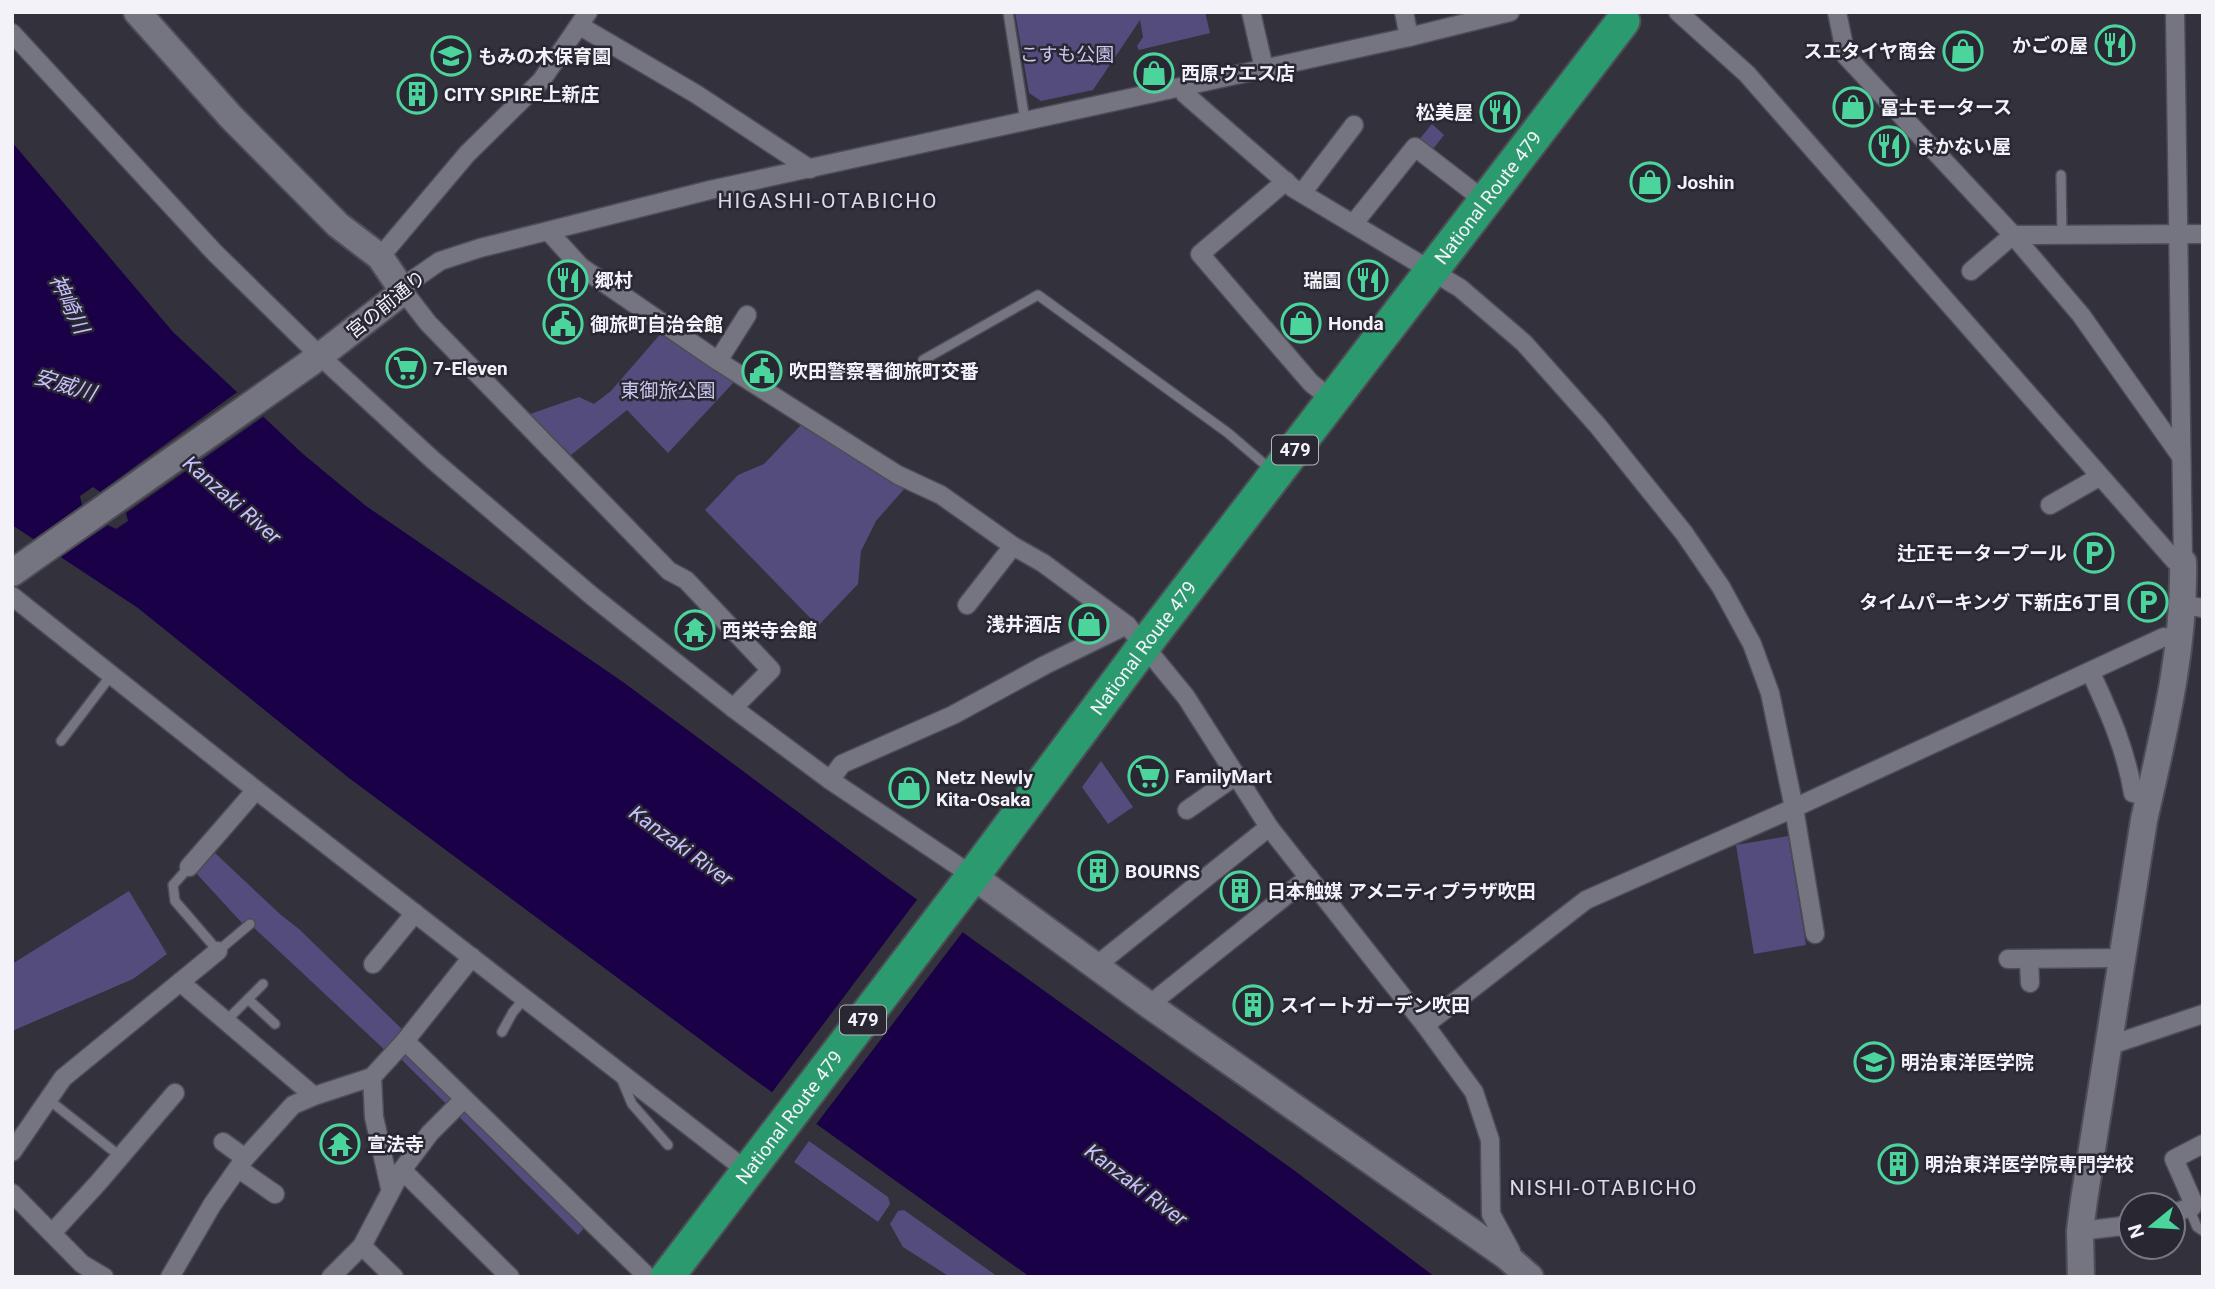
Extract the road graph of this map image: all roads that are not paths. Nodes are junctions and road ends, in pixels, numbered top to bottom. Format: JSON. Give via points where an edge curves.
{"nodes":[{"id":1,"x":136,"y":12,"type":"edge"},
{"id":2,"x":1008,"y":12,"type":"edge"},
{"id":3,"x":1251,"y":12,"type":"edge"},
{"id":4,"x":1404,"y":12,"type":"edge"},
{"id":5,"x":1510,"y":12,"type":"edge"},
{"id":6,"x":1678,"y":12,"type":"edge"},
{"id":7,"x":1837,"y":12,"type":"edge"},
{"id":8,"x":2175,"y":12,"type":"edge"},
{"id":9,"x":1619,"y":15,"type":"edge"},
{"id":10,"x":584,"y":19,"type":"edge"},
{"id":11,"x":12,"y":33,"type":"edge"},
{"id":12,"x":1409,"y":37,"type":"junction"},
{"id":13,"x":1264,"y":68,"type":"junction"},
{"id":14,"x":1183,"y":87,"type":"junction"},
{"id":15,"x":1026,"y":121,"type":"junction"},
{"id":16,"x":1354,"y":125,"type":"dead end"},
{"id":17,"x":810,"y":169,"type":"junction"},
{"id":18,"x":2061,"y":175,"type":"dead end"},
{"id":19,"x":1286,"y":181,"type":"junction"},
{"id":20,"x":1302,"y":193,"type":"junction"},
{"id":21,"x":1485,"y":201,"type":"junction"},
{"id":22,"x":1354,"y":223,"type":"junction"},
{"id":23,"x":549,"y":232,"type":"junction"},
{"id":24,"x":2203,"y":234,"type":"edge"},
{"id":25,"x":2013,"y":235,"type":"junction"},
{"id":26,"x":2062,"y":235,"type":"junction"},
{"id":27,"x":2177,"y":235,"type":"junction"},
{"id":28,"x":380,"y":257,"type":"junction"},
{"id":29,"x":1432,"y":271,"type":"junction"},
{"id":30,"x":1971,"y":271,"type":"dead end"},
{"id":31,"x":401,"y":288,"type":"junction"},
{"id":32,"x":747,"y":314,"type":"dead end"},
{"id":33,"x":923,"y":359,"type":"dead end"},
{"id":34,"x":314,"y":360,"type":"junction"},
{"id":35,"x":718,"y":361,"type":"junction"},
{"id":36,"x":1332,"y":401,"type":"junction"},
{"id":37,"x":2180,"y":455,"type":"junction"},
{"id":38,"x":1277,"y":475,"type":"junction"},
{"id":39,"x":2099,"y":477,"type":"junction"},
{"id":40,"x":2050,"y":505,"type":"dead end"},
{"id":41,"x":1013,"y":546,"type":"junction"},
{"id":42,"x":2183,"y":562,"type":"junction"},
{"id":43,"x":12,"y":573,"type":"edge"},
{"id":44,"x":12,"y":596,"type":"edge"},
{"id":45,"x":967,"y":605,"type":"dead end"},
{"id":46,"x":2193,"y":606,"type":"edge"},
{"id":47,"x":1135,"y":635,"type":"junction"},
{"id":48,"x":2179,"y":640,"type":"junction"},
{"id":49,"x":2091,"y":673,"type":"junction"},
{"id":50,"x":112,"y":674,"type":"junction"},
{"id":51,"x":733,"y":708,"type":"junction"},
{"id":52,"x":61,"y":741,"type":"dead end"},
{"id":53,"x":1237,"y":775,"type":"junction"},
{"id":54,"x":830,"y":780,"type":"junction"},
{"id":55,"x":256,"y":790,"type":"junction"},
{"id":56,"x":2149,"y":797,"type":"junction"},
{"id":57,"x":1794,"y":808,"type":"junction"},
{"id":58,"x":1187,"y":810,"type":"dead end"},
{"id":59,"x":1269,"y":827,"type":"junction"},
{"id":60,"x":189,"y":867,"type":"joint"},
{"id":61,"x":1309,"y":877,"type":"junction"},
{"id":62,"x":971,"y":878,"type":"junction"},
{"id":63,"x":415,"y":912,"type":"junction"},
{"id":64,"x":250,"y":925,"type":"dead end"},
{"id":65,"x":1815,"y":934,"type":"dead end"},
{"id":66,"x":218,"y":951,"type":"junction"},
{"id":67,"x":472,"y":957,"type":"junction"},
{"id":68,"x":2122,"y":958,"type":"junction"},
{"id":69,"x":2008,"y":959,"type":"dead end"},
{"id":70,"x":2029,"y":959,"type":"junction"},
{"id":71,"x":373,"y":964,"type":"dead end"},
{"id":72,"x":1097,"y":965,"type":"junction"},
{"id":73,"x":180,"y":982,"type":"junction"},
{"id":74,"x":263,"y":984,"type":"dead end"},
{"id":75,"x":2029,"y":984,"type":"dead end"},
{"id":76,"x":525,"y":998,"type":"junction"},
{"id":77,"x":248,"y":999,"type":"junction"},
{"id":78,"x":1149,"y":1005,"type":"junction"},
{"id":79,"x":2203,"y":1014,"type":"edge"},
{"id":80,"x":226,"y":1021,"type":"junction"},
{"id":81,"x":275,"y":1024,"type":"dead end"},
{"id":82,"x":1425,"y":1026,"type":"junction"},
{"id":83,"x":502,"y":1032,"type":"dead end"},
{"id":84,"x":405,"y":1041,"type":"junction"},
{"id":85,"x":2108,"y":1046,"type":"junction"},
{"id":86,"x":620,"y":1073,"type":"junction"},
{"id":87,"x":372,"y":1077,"type":"junction"},
{"id":88,"x":175,"y":1093,"type":"dead end"},
{"id":89,"x":314,"y":1096,"type":"junction"},
{"id":90,"x":464,"y":1099,"type":"junction"},
{"id":91,"x":49,"y":1100,"type":"junction"},
{"id":92,"x":223,"y":1142,"type":"dead end"},
{"id":93,"x":2203,"y":1144,"type":"edge"},
{"id":94,"x":668,"y":1145,"type":"dead end"},
{"id":95,"x":12,"y":1152,"type":"edge"},
{"id":96,"x":121,"y":1157,"type":"junction"},
{"id":97,"x":242,"y":1164,"type":"junction"},
{"id":98,"x":402,"y":1170,"type":"junction"},
{"id":99,"x":747,"y":1171,"type":"junction"},
{"id":100,"x":390,"y":1188,"type":"junction"},
{"id":101,"x":12,"y":1193,"type":"edge"},
{"id":102,"x":275,"y":1194,"type":"dead end"},
{"id":103,"x":2187,"y":1206,"type":"edge"},
{"id":104,"x":2187,"y":1216,"type":"edge"},
{"id":105,"x":2117,"y":1227,"type":"edge"},
{"id":106,"x":2080,"y":1231,"type":"junction"},
{"id":107,"x":2203,"y":1231,"type":"edge"},
{"id":108,"x":52,"y":1233,"type":"junction"},
{"id":109,"x":362,"y":1246,"type":"junction"},
{"id":110,"x":1506,"y":1256,"type":"junction"},
{"id":111,"x":76,"y":1271,"type":"edge"},
{"id":112,"x":104,"y":1277,"type":"edge"},
{"id":113,"x":170,"y":1277,"type":"edge"},
{"id":114,"x":331,"y":1277,"type":"edge"},
{"id":115,"x":394,"y":1277,"type":"edge"},
{"id":116,"x":510,"y":1277,"type":"edge"},
{"id":117,"x":648,"y":1277,"type":"edge"},
{"id":118,"x":667,"y":1277,"type":"edge"},
{"id":119,"x":1530,"y":1277,"type":"edge"},
{"id":120,"x":2081,"y":1277,"type":"edge"}],
"edges":[{"from":1,"to":28,"type":"street","via":[[338,225]]},
{"from":2,"to":15,"type":"lane"},
{"from":3,"to":13,"type":"street"},
{"from":4,"to":12,"type":"street"},
{"from":5,"to":12,"type":"street","name":"宮の前通り"},
{"from":6,"to":39,"type":"street","via":[[1773,102]]},
{"from":7,"to":25,"type":"street","via":[[1846,56]]},
{"from":8,"to":27,"type":"street"},
{"from":9,"to":21,"type":"highway","name":"National Route 479","number":"479"},
{"from":10,"to":17,"type":"street"},
{"from":10,"to":28,"type":"street","via":[[541,81],[467,154]]},
{"from":11,"to":34,"type":"street"},
{"from":12,"to":13,"type":"street","name":"宮の前通り"},
{"from":13,"to":14,"type":"street","name":"宮の前通り"},
{"from":14,"to":15,"type":"street","name":"宮の前通り"},
{"from":14,"to":19,"type":"street","via":[[1185,94]]},
{"from":15,"to":17,"type":"street","name":"宮の前通り"},
{"from":16,"to":20,"type":"street"},
{"from":17,"to":23,"type":"street","name":"宮の前通り"},
{"from":18,"to":26,"type":"lane"},
{"from":19,"to":20,"type":"street"},
{"from":19,"to":36,"type":"street","via":[[1200,254],[1311,383]]},
{"from":20,"to":22,"type":"street"},
{"from":21,"to":22,"type":"street","via":[[1415,147]]},
{"from":21,"to":29,"type":"highway","name":"National Route 479","number":"479"},
{"from":22,"to":29,"type":"street"},
{"from":23,"to":31,"type":"street","name":"宮の前通り","via":[[440,261]]},
{"from":23,"to":35,"type":"street","via":[[581,267]]},
{"from":24,"to":27,"type":"street"},
{"from":25,"to":26,"type":"street"},
{"from":25,"to":30,"type":"street"},
{"from":25,"to":37,"type":"street","via":[[2081,315]]},
{"from":26,"to":27,"type":"street"},
{"from":27,"to":37,"type":"street"},
{"from":28,"to":31,"type":"street"},
{"from":29,"to":36,"type":"highway","name":"National Route 479","number":"479"},
{"from":29,"to":57,"type":"street","via":[[1460,288],[1524,343],[1598,426],[1721,587],[1752,644],[1770,693]]},
{"from":31,"to":34,"type":"street","name":"宮の前通り","via":[[396,297]]},
{"from":31,"to":51,"type":"street","via":[[428,323],[771,670]]},
{"from":32,"to":35,"type":"street"},
{"from":33,"to":38,"type":"lane","via":[[1038,295],[1228,433]]},
{"from":34,"to":43,"type":"street","name":"宮の前通り"},
{"from":34,"to":51,"type":"street","via":[[592,596]]},
{"from":35,"to":41,"type":"street","via":[[898,475],[941,495]]},
{"from":36,"to":38,"type":"highway","name":"National Route 479","number":"479"},
{"from":37,"to":42,"type":"street"},
{"from":38,"to":47,"type":"highway","name":"National Route 479","number":"479"},
{"from":39,"to":40,"type":"street"},
{"from":39,"to":42,"type":"street","via":[[2175,561]]},
{"from":41,"to":45,"type":"street"},
{"from":41,"to":47,"type":"street","via":[[1043,563]]},
{"from":42,"to":46,"type":"street"},
{"from":44,"to":50,"type":"street"},
{"from":46,"to":48,"type":"street"},
{"from":47,"to":53,"type":"street","via":[[1186,696]]},
{"from":47,"to":54,"type":"street","via":[[842,764]]},
{"from":47,"to":62,"type":"highway","name":"National Route 479","number":"479"},
{"from":48,"to":49,"type":"street","via":[[2164,637]]},
{"from":48,"to":56,"type":"street"},
{"from":49,"to":56,"type":"street","via":[[2129,766],[2133,793]]},
{"from":49,"to":57,"type":"street"},
{"from":50,"to":52,"type":"lane"},
{"from":50,"to":55,"type":"street"},
{"from":51,"to":54,"type":"street"},
{"from":53,"to":58,"type":"street"},
{"from":53,"to":59,"type":"street"},
{"from":54,"to":62,"type":"street"},
{"from":55,"to":60,"type":"street"},
{"from":55,"to":63,"type":"street"},
{"from":56,"to":68,"type":"street"},
{"from":57,"to":65,"type":"street"},
{"from":57,"to":82,"type":"street","via":[[1587,900]]},
{"from":59,"to":61,"type":"street"},
{"from":59,"to":72,"type":"street"},
{"from":60,"to":66,"type":"lane","via":[[173,885],[175,901]]},
{"from":61,"to":78,"type":"street"},
{"from":61,"to":82,"type":"street"},
{"from":62,"to":72,"type":"street"},
{"from":62,"to":99,"type":"highway","name":"National Route 479","number":"479"},
{"from":63,"to":67,"type":"street"},
{"from":63,"to":71,"type":"street"},
{"from":64,"to":66,"type":"lane"},
{"from":66,"to":73,"type":"street"},
{"from":67,"to":76,"type":"street"},
{"from":67,"to":84,"type":"street"},
{"from":68,"to":70,"type":"street"},
{"from":68,"to":85,"type":"street"},
{"from":69,"to":70,"type":"street"},
{"from":70,"to":75,"type":"street"},
{"from":72,"to":78,"type":"street"},
{"from":73,"to":80,"type":"street"},
{"from":73,"to":91,"type":"street","via":[[63,1078]]},
{"from":74,"to":77,"type":"lane"},
{"from":76,"to":83,"type":"lane"},
{"from":76,"to":86,"type":"street"},
{"from":77,"to":80,"type":"lane"},
{"from":77,"to":81,"type":"lane"},
{"from":78,"to":110,"type":"street"},
{"from":79,"to":85,"type":"street"},
{"from":80,"to":89,"type":"street"},
{"from":82,"to":110,"type":"street","via":[[1474,1092],[1490,1140],[1491,1214],[1511,1251]]},
{"from":84,"to":87,"type":"street"},
{"from":84,"to":90,"type":"street"},
{"from":85,"to":106,"type":"street"},
{"from":86,"to":94,"type":"lane","via":[[632,1104]]},
{"from":86,"to":99,"type":"street"},
{"from":87,"to":89,"type":"street"},
{"from":87,"to":100,"type":"street","via":[[374,1117]]},
{"from":88,"to":96,"type":"street"},
{"from":89,"to":97,"type":"street","via":[[293,1105]]},
{"from":90,"to":98,"type":"street"},
{"from":90,"to":117,"type":"street"},
{"from":91,"to":95,"type":"street"},
{"from":91,"to":96,"type":"lane"},
{"from":92,"to":97,"type":"street"},
{"from":93,"to":103,"type":"street","via":[[2174,1159],[2193,1202]]},
{"from":96,"to":108,"type":"street"},
{"from":97,"to":102,"type":"street"},
{"from":97,"to":113,"type":"street"},
{"from":98,"to":100,"type":"street"},
{"from":98,"to":116,"type":"street"},
{"from":99,"to":118,"type":"highway","name":"National Route 479","number":"479"},
{"from":100,"to":109,"type":"street","via":[[386,1205]]},
{"from":101,"to":108,"type":"street"},
{"from":104,"to":107,"type":"lane"},
{"from":105,"to":106,"type":"street"},
{"from":106,"to":120,"type":"street"},
{"from":108,"to":111,"type":"street"},
{"from":109,"to":114,"type":"street"},
{"from":109,"to":115,"type":"street"},
{"from":110,"to":119,"type":"street"},
{"from":111,"to":112,"type":"street"}]}
